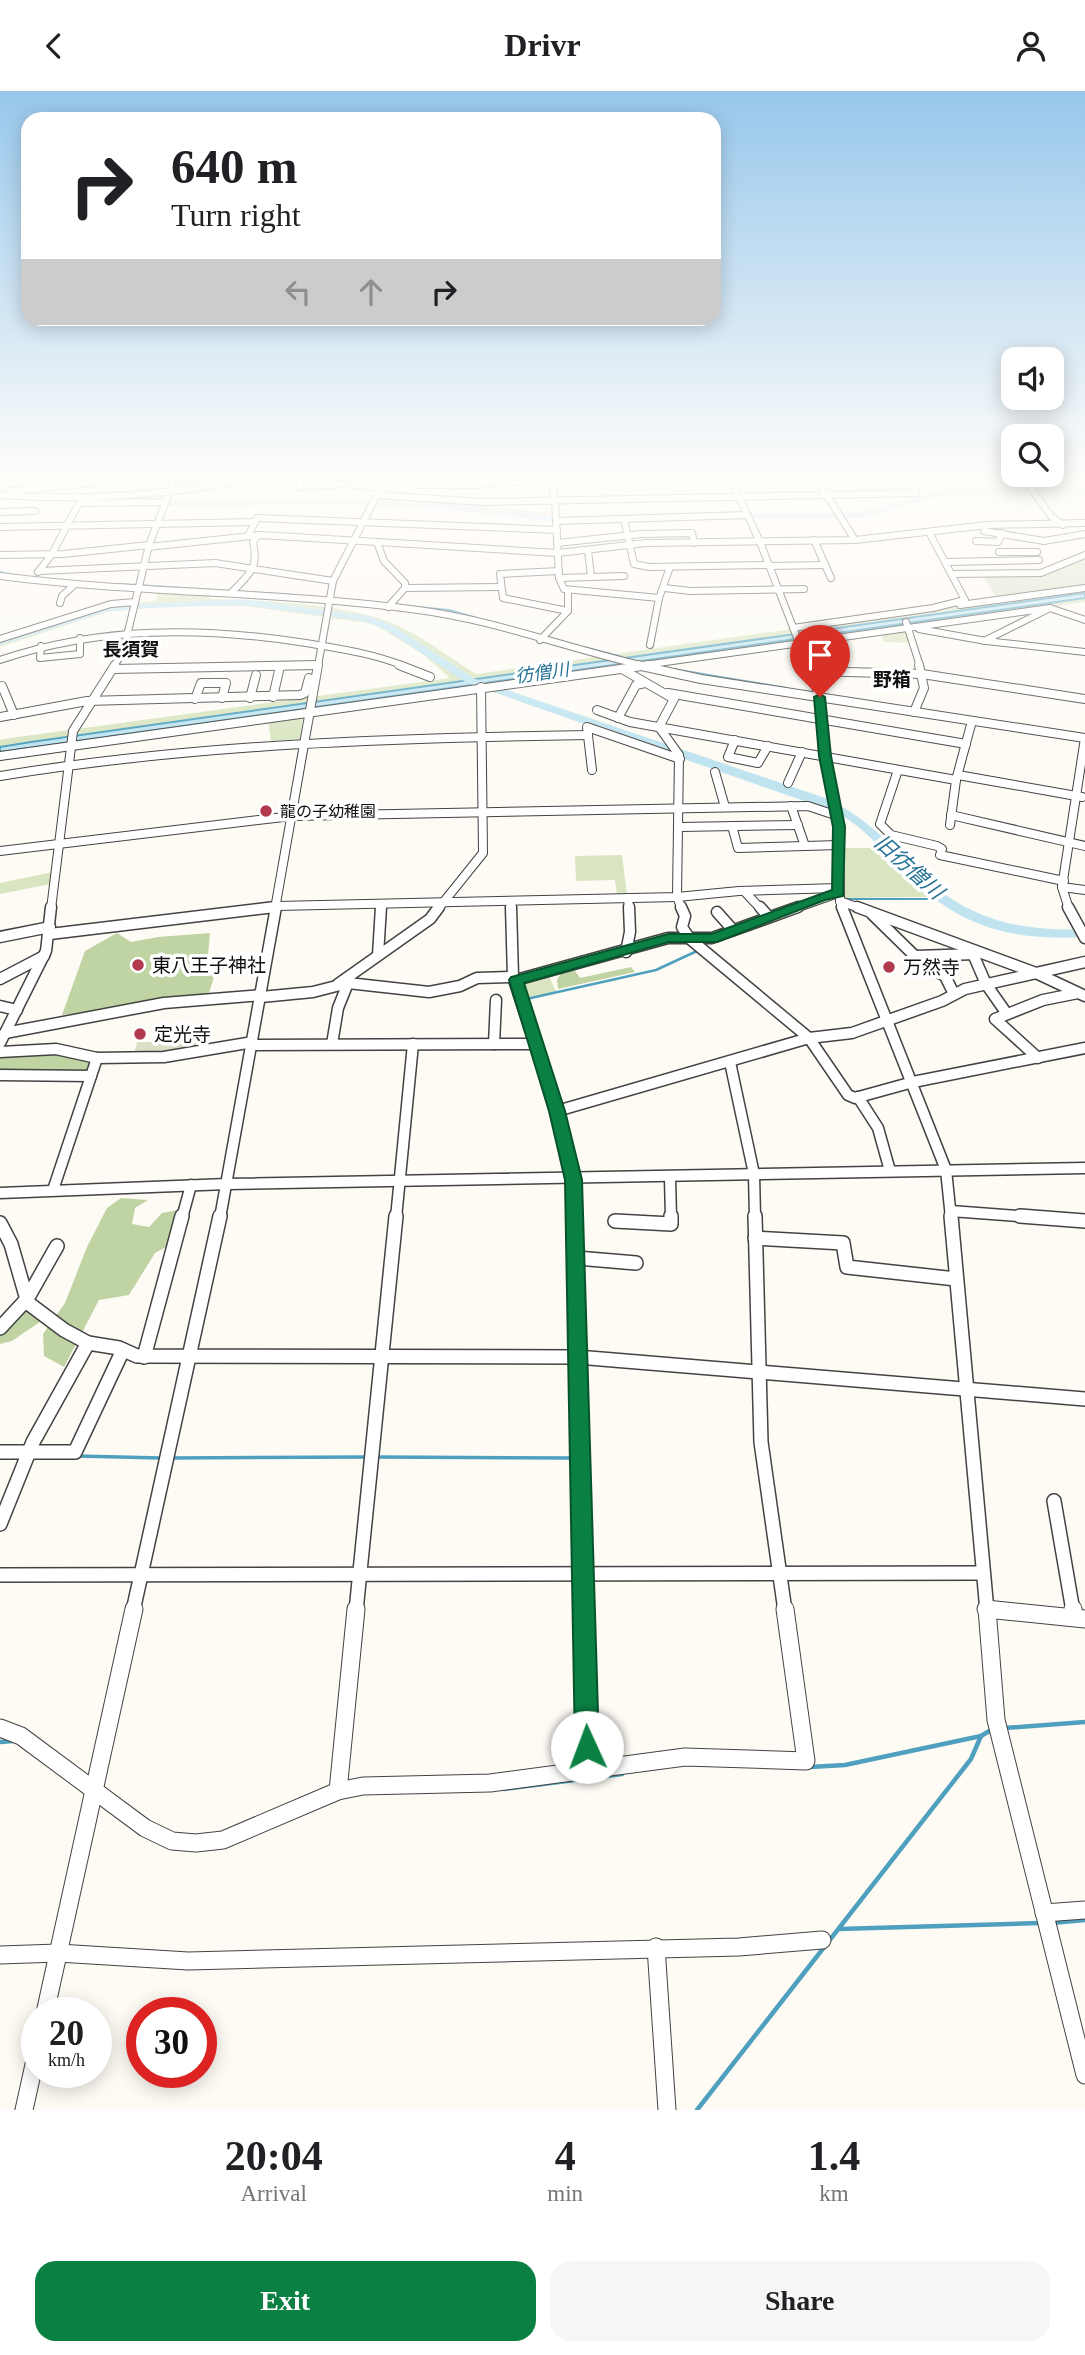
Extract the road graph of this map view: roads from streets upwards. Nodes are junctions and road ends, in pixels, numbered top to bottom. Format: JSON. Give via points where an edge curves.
{"nodes":[{"id":1,"x":76,"y":569,"type":"edge"},
{"id":2,"x":143,"y":569,"type":"edge"},
{"id":3,"x":245,"y":569,"type":"edge"},
{"id":4,"x":339,"y":569,"type":"edge"},
{"id":5,"x":394,"y":569,"type":"edge"},
{"id":6,"x":559,"y":569,"type":"edge"},
{"id":7,"x":590,"y":569,"type":"edge"},
{"id":8,"x":630,"y":569,"type":"edge"},
{"id":9,"x":669,"y":569,"type":"edge"},
{"id":10,"x":770,"y":569,"type":"edge"},
{"id":11,"x":827,"y":569,"type":"edge"},
{"id":12,"x":949,"y":569,"type":"edge"},
{"id":13,"x":39,"y":571,"type":"joint"},
{"id":14,"x":253,"y":571,"type":"junction"},
{"id":15,"x":559,"y":575,"type":"junction"},
{"id":16,"x":0,"y":576,"type":"edge"},
{"id":17,"x":602,"y":576,"type":"junction"},
{"id":18,"x":624,"y":576,"type":"junction"},
{"id":19,"x":9,"y":577,"type":"junction"},
{"id":20,"x":591,"y":577,"type":"junction"},
{"id":21,"x":831,"y":578,"type":"dead end"},
{"id":22,"x":32,"y":580,"type":"junction"},
{"id":23,"x":333,"y":581,"type":"junction"},
{"id":24,"x":0,"y":585,"type":"edge"},
{"id":25,"x":74,"y":585,"type":"junction"},
{"id":26,"x":138,"y":587,"type":"junction"},
{"id":27,"x":501,"y":587,"type":"junction"},
{"id":28,"x":405,"y":588,"type":"junction"},
{"id":29,"x":665,"y":588,"type":"junction"},
{"id":30,"x":804,"y":589,"type":"dead end"},
{"id":31,"x":1085,"y":589,"type":"edge"},
{"id":32,"x":779,"y":590,"type":"junction"},
{"id":33,"x":568,"y":591,"type":"junction"},
{"id":34,"x":690,"y":591,"type":"junction"},
{"id":35,"x":232,"y":592,"type":"junction"},
{"id":36,"x":597,"y":593,"type":"junction"},
{"id":37,"x":626,"y":595,"type":"junction"},
{"id":38,"x":675,"y":596,"type":"dead end"},
{"id":39,"x":659,"y":598,"type":"junction"},
{"id":40,"x":135,"y":602,"type":"junction"},
{"id":41,"x":330,"y":602,"type":"junction"},
{"id":42,"x":60,"y":603,"type":"dead end"},
{"id":43,"x":388,"y":607,"type":"junction"},
{"id":44,"x":933,"y":608,"type":"junction"},
{"id":45,"x":1050,"y":608,"type":"junction"},
{"id":46,"x":568,"y":611,"type":"junction"},
{"id":47,"x":902,"y":613,"type":"junction"},
{"id":48,"x":1085,"y":620,"type":"edge"},
{"id":49,"x":909,"y":627,"type":"junction"},
{"id":50,"x":794,"y":629,"type":"junction"},
{"id":51,"x":128,"y":632,"type":"junction"},
{"id":52,"x":80,"y":638,"type":"junction"},
{"id":53,"x":0,"y":639,"type":"edge"},
{"id":54,"x":540,"y":639,"type":"junction"},
{"id":55,"x":984,"y":641,"type":"junction"},
{"id":56,"x":799,"y":643,"type":"junction"},
{"id":57,"x":650,"y":645,"type":"dead end"},
{"id":58,"x":41,"y":646,"type":"junction"},
{"id":59,"x":321,"y":646,"type":"junction"},
{"id":60,"x":1085,"y":652,"type":"edge"},
{"id":61,"x":0,"y":660,"type":"edge"},
{"id":62,"x":317,"y":665,"type":"junction"},
{"id":63,"x":280,"y":666,"type":"junction"},
{"id":64,"x":639,"y":666,"type":"junction"},
{"id":65,"x":114,"y":669,"type":"junction"},
{"id":66,"x":622,"y":669,"type":"junction"},
{"id":67,"x":810,"y":671,"type":"junction"},
{"id":68,"x":316,"y":674,"type":"junction"},
{"id":69,"x":922,"y":674,"type":"junction"},
{"id":70,"x":256,"y":675,"type":"dead end"},
{"id":71,"x":430,"y":677,"type":"dead end"},
{"id":72,"x":701,"y":679,"type":"junction"},
{"id":73,"x":645,"y":683,"type":"junction"},
{"id":74,"x":2,"y":686,"type":"dead end"},
{"id":75,"x":481,"y":687,"type":"junction"},
{"id":76,"x":662,"y":692,"type":"junction"},
{"id":77,"x":273,"y":697,"type":"junction"},
{"id":78,"x":692,"y":697,"type":"junction"},
{"id":79,"x":820,"y":697,"type":"junction"},
{"id":80,"x":222,"y":698,"type":"junction"},
{"id":81,"x":250,"y":698,"type":"junction"},
{"id":82,"x":195,"y":699,"type":"junction"},
{"id":83,"x":1085,"y":699,"type":"edge"},
{"id":84,"x":149,"y":700,"type":"junction"},
{"id":85,"x":93,"y":701,"type":"junction"},
{"id":86,"x":62,"y":706,"type":"junction"},
{"id":87,"x":597,"y":710,"type":"dead end"},
{"id":88,"x":310,"y":711,"type":"junction"},
{"id":89,"x":143,"y":712,"type":"dead end"},
{"id":90,"x":914,"y":712,"type":"junction"},
{"id":91,"x":14,"y":715,"type":"junction"},
{"id":92,"x":0,"y":717,"type":"edge"},
{"id":93,"x":618,"y":717,"type":"junction"},
{"id":94,"x":57,"y":718,"type":"dead end"},
{"id":95,"x":822,"y":719,"type":"junction"},
{"id":96,"x":972,"y":721,"type":"junction"},
{"id":97,"x":659,"y":727,"type":"junction"},
{"id":98,"x":588,"y":735,"type":"junction"},
{"id":99,"x":482,"y":737,"type":"junction"},
{"id":100,"x":1085,"y":738,"type":"edge"},
{"id":101,"x":305,"y":740,"type":"junction"},
{"id":102,"x":735,"y":740,"type":"junction"},
{"id":103,"x":966,"y":744,"type":"junction"},
{"id":104,"x":71,"y":745,"type":"junction"},
{"id":105,"x":768,"y":746,"type":"junction"},
{"id":106,"x":802,"y":752,"type":"junction"},
{"id":107,"x":0,"y":756,"type":"edge"},
{"id":108,"x":825,"y":756,"type":"junction"},
{"id":109,"x":680,"y":758,"type":"junction"},
{"id":110,"x":68,"y":763,"type":"junction"},
{"id":111,"x":898,"y":769,"type":"junction"},
{"id":112,"x":592,"y":770,"type":"dead end"},
{"id":113,"x":715,"y":772,"type":"dead end"},
{"id":114,"x":0,"y":776,"type":"edge"},
{"id":115,"x":957,"y":777,"type":"junction"},
{"id":116,"x":788,"y":783,"type":"dead end"},
{"id":117,"x":1082,"y":797,"type":"edge"},
{"id":118,"x":792,"y":806,"type":"junction"},
{"id":119,"x":725,"y":807,"type":"junction"},
{"id":120,"x":680,"y":809,"type":"junction"},
{"id":121,"x":482,"y":812,"type":"junction"},
{"id":122,"x":951,"y":815,"type":"junction"},
{"id":123,"x":292,"y":816,"type":"junction"},
{"id":124,"x":838,"y":816,"type":"junction"},
{"id":125,"x":798,"y":825,"type":"junction"},
{"id":126,"x":950,"y":825,"type":"dead end"},
{"id":127,"x":732,"y":826,"type":"junction"},
{"id":128,"x":680,"y":827,"type":"junction"},
{"id":129,"x":61,"y":842,"type":"junction"},
{"id":130,"x":1071,"y":843,"type":"junction"},
{"id":131,"x":839,"y":845,"type":"junction"},
{"id":132,"x":805,"y":846,"type":"junction"},
{"id":133,"x":1085,"y":846,"type":"edge"},
{"id":134,"x":0,"y":852,"type":"edge"},
{"id":135,"x":1063,"y":884,"type":"junction"},
{"id":136,"x":1085,"y":890,"type":"edge"},
{"id":137,"x":744,"y":891,"type":"junction"},
{"id":138,"x":839,"y":896,"type":"junction"},
{"id":139,"x":677,"y":897,"type":"junction"},
{"id":140,"x":628,"y":898,"type":"junction"},
{"id":141,"x":511,"y":901,"type":"junction"},
{"id":142,"x":445,"y":902,"type":"junction"},
{"id":143,"x":381,"y":904,"type":"junction"},
{"id":144,"x":277,"y":906,"type":"junction"},
{"id":145,"x":717,"y":912,"type":"dead end"},
{"id":146,"x":871,"y":913,"type":"junction"},
{"id":147,"x":769,"y":917,"type":"junction"},
{"id":148,"x":733,"y":930,"type":"junction"},
{"id":149,"x":50,"y":931,"type":"junction"},
{"id":150,"x":0,"y":937,"type":"edge"},
{"id":151,"x":1085,"y":937,"type":"edge"},
{"id":152,"x":691,"y":939,"type":"junction"},
{"id":153,"x":626,"y":951,"type":"junction"},
{"id":154,"x":977,"y":953,"type":"junction"},
{"id":155,"x":378,"y":955,"type":"junction"},
{"id":156,"x":44,"y":956,"type":"junction"},
{"id":157,"x":916,"y":956,"type":"junction"},
{"id":158,"x":1085,"y":962,"type":"edge"},
{"id":159,"x":1036,"y":973,"type":"junction"},
{"id":160,"x":515,"y":978,"type":"junction"},
{"id":161,"x":0,"y":979,"type":"edge"},
{"id":162,"x":343,"y":984,"type":"junction"},
{"id":163,"x":986,"y":984,"type":"junction"},
{"id":164,"x":954,"y":994,"type":"junction"},
{"id":165,"x":1081,"y":994,"type":"edge"},
{"id":166,"x":261,"y":996,"type":"junction"},
{"id":167,"x":496,"y":1000,"type":"dead end"},
{"id":168,"x":0,"y":1006,"type":"edge"},
{"id":169,"x":17,"y":1010,"type":"junction"},
{"id":170,"x":1007,"y":1014,"type":"junction"},
{"id":171,"x":889,"y":1020,"type":"junction"},
{"id":172,"x":5,"y":1033,"type":"junction"},
{"id":173,"x":809,"y":1038,"type":"junction"},
{"id":174,"x":253,"y":1043,"type":"junction"},
{"id":175,"x":0,"y":1044,"type":"edge"},
{"id":176,"x":494,"y":1044,"type":"junction"},
{"id":177,"x":531,"y":1044,"type":"junction"},
{"id":178,"x":332,"y":1045,"type":"junction"},
{"id":179,"x":413,"y":1045,"type":"junction"},
{"id":180,"x":1085,"y":1048,"type":"edge"},
{"id":181,"x":0,"y":1052,"type":"edge"},
{"id":182,"x":97,"y":1058,"type":"junction"},
{"id":183,"x":1038,"y":1058,"type":"junction"},
{"id":184,"x":730,"y":1062,"type":"junction"},
{"id":185,"x":0,"y":1075,"type":"edge"},
{"id":186,"x":91,"y":1076,"type":"junction"},
{"id":187,"x":913,"y":1082,"type":"junction"},
{"id":188,"x":858,"y":1097,"type":"junction"},
{"id":189,"x":557,"y":1111,"type":"junction"},
{"id":190,"x":1085,"y":1168,"type":"edge"},
{"id":191,"x":946,"y":1170,"type":"junction"},
{"id":192,"x":890,"y":1171,"type":"junction"},
{"id":193,"x":754,"y":1174,"type":"junction"},
{"id":194,"x":670,"y":1177,"type":"junction"},
{"id":195,"x":569,"y":1180,"type":"junction"},
{"id":196,"x":398,"y":1182,"type":"junction"},
{"id":197,"x":227,"y":1184,"type":"junction"},
{"id":198,"x":191,"y":1185,"type":"junction"},
{"id":199,"x":53,"y":1190,"type":"junction"},
{"id":200,"x":0,"y":1193,"type":"edge"},
{"id":201,"x":951,"y":1211,"type":"junction"},
{"id":202,"x":615,"y":1221,"type":"dead end"},
{"id":203,"x":1085,"y":1221,"type":"edge"},
{"id":204,"x":0,"y":1223,"type":"edge"},
{"id":205,"x":755,"y":1238,"type":"junction"},
{"id":206,"x":57,"y":1246,"type":"dead end"},
{"id":207,"x":577,"y":1258,"type":"junction"},
{"id":208,"x":636,"y":1263,"type":"dead end"},
{"id":209,"x":956,"y":1279,"type":"junction"},
{"id":210,"x":27,"y":1299,"type":"junction"},
{"id":211,"x":0,"y":1328,"type":"edge"},
{"id":212,"x":88,"y":1343,"type":"junction"},
{"id":213,"x":123,"y":1350,"type":"junction"},
{"id":214,"x":144,"y":1357,"type":"junction"},
{"id":215,"x":189,"y":1357,"type":"junction"},
{"id":216,"x":381,"y":1357,"type":"junction"},
{"id":217,"x":577,"y":1357,"type":"junction"},
{"id":218,"x":759,"y":1371,"type":"junction"},
{"id":219,"x":968,"y":1388,"type":"junction"},
{"id":220,"x":1085,"y":1399,"type":"edge"},
{"id":221,"x":0,"y":1452,"type":"edge"},
{"id":222,"x":28,"y":1452,"type":"junction"},
{"id":223,"x":1054,"y":1501,"type":"dead end"},
{"id":224,"x":0,"y":1524,"type":"edge"},
{"id":225,"x":780,"y":1573,"type":"junction"},
{"id":226,"x":982,"y":1573,"type":"junction"},
{"id":227,"x":141,"y":1574,"type":"junction"},
{"id":228,"x":359,"y":1574,"type":"junction"},
{"id":229,"x":582,"y":1574,"type":"junction"},
{"id":230,"x":0,"y":1575,"type":"edge"},
{"id":231,"x":985,"y":1609,"type":"junction"},
{"id":232,"x":1080,"y":1618,"type":"edge"},
{"id":233,"x":0,"y":1728,"type":"edge"},
{"id":234,"x":587,"y":1772,"type":"junction"},
{"id":235,"x":94,"y":1789,"type":"junction"},
{"id":236,"x":338,"y":1791,"type":"junction"},
{"id":237,"x":1085,"y":1910,"type":"edge"},
{"id":238,"x":1044,"y":1913,"type":"junction"},
{"id":239,"x":822,"y":1940,"type":"dead end"},
{"id":240,"x":656,"y":1947,"type":"junction"},
{"id":241,"x":58,"y":1953,"type":"junction"},
{"id":242,"x":0,"y":1955,"type":"edge"},
{"id":243,"x":48,"y":1997,"type":"edge"},
{"id":244,"x":1085,"y":2075,"type":"edge"},
{"id":245,"x":29,"y":2088,"type":"edge"},
{"id":246,"x":24,"y":2110,"type":"edge"},
{"id":247,"x":667,"y":2110,"type":"edge"}],
"edges":[{"from":1,"to":13,"type":"street"},
{"from":2,"to":26,"type":"street"},
{"from":3,"to":14,"type":"street"},
{"from":4,"to":23,"type":"street"},
{"from":5,"to":28,"type":"street"},
{"from":6,"to":15,"type":"street"},
{"from":7,"to":20,"type":"street"},
{"from":8,"to":18,"type":"street"},
{"from":9,"to":29,"type":"street"},
{"from":10,"to":32,"type":"street"},
{"from":11,"to":21,"type":"street"},
{"from":12,"to":44,"type":"street","via":[[966,598]]},
{"from":13,"to":22,"type":"street"},
{"from":14,"to":23,"type":"street"},
{"from":14,"to":35,"type":"street"},
{"from":15,"to":20,"type":"street"},
{"from":15,"to":27,"type":"street","via":[[500,574]]},
{"from":15,"to":33,"type":"street"},
{"from":16,"to":19,"type":"street"},
{"from":17,"to":18,"type":"street"},
{"from":17,"to":20,"type":"street"},
{"from":17,"to":36,"type":"street"},
{"from":18,"to":37,"type":"street"},
{"from":19,"to":22,"type":"street"},
{"from":19,"to":24,"type":"street"},
{"from":22,"to":25,"type":"street"},
{"from":23,"to":41,"type":"street"},
{"from":25,"to":26,"type":"street"},
{"from":25,"to":42,"type":"street"},
{"from":26,"to":35,"type":"street"},
{"from":26,"to":40,"type":"street"},
{"from":27,"to":28,"type":"street"},
{"from":27,"to":46,"type":"street","via":[[503,598]]},
{"from":28,"to":43,"type":"street"},
{"from":29,"to":34,"type":"street"},
{"from":29,"to":39,"type":"street"},
{"from":30,"to":32,"type":"street"},
{"from":31,"to":44,"type":"street"},
{"from":32,"to":34,"type":"street"},
{"from":32,"to":50,"type":"street"},
{"from":33,"to":36,"type":"street"},
{"from":33,"to":46,"type":"street"},
{"from":34,"to":38,"type":"street","via":[[690,595]]},
{"from":35,"to":41,"type":"street"},
{"from":36,"to":37,"type":"street"},
{"from":37,"to":39,"type":"street"},
{"from":39,"to":57,"type":"street"},
{"from":40,"to":51,"type":"street"},
{"from":40,"to":53,"type":"street","via":[[111,604]]},
{"from":41,"to":43,"type":"street"},
{"from":41,"to":59,"type":"street"},
{"from":43,"to":54,"type":"street","via":[[445,614]]},
{"from":44,"to":47,"type":"street"},
{"from":45,"to":48,"type":"street"},
{"from":45,"to":49,"type":"street"},
{"from":45,"to":55,"type":"street"},
{"from":46,"to":54,"type":"street"},
{"from":47,"to":49,"type":"street"},
{"from":47,"to":50,"type":"street"},
{"from":49,"to":55,"type":"street"},
{"from":49,"to":56,"type":"street"},
{"from":49,"to":69,"type":"street"},
{"from":50,"to":56,"type":"street"},
{"from":51,"to":52,"type":"street"},
{"from":51,"to":59,"type":"street","via":[[273,637]]},
{"from":51,"to":65,"type":"street"},
{"from":52,"to":58,"type":"street"},
{"from":52,"to":58,"type":"street","via":[[80,654],[40,658]]},
{"from":54,"to":64,"type":"street"},
{"from":55,"to":60,"type":"street"},
{"from":56,"to":64,"type":"street"},
{"from":56,"to":67,"type":"street"},
{"from":58,"to":61,"type":"street"},
{"from":59,"to":62,"type":"street"},
{"from":59,"to":71,"type":"street","via":[[369,653]]},
{"from":62,"to":63,"type":"street"},
{"from":62,"to":68,"type":"street"},
{"from":63,"to":65,"type":"street"},
{"from":63,"to":77,"type":"street"},
{"from":64,"to":66,"type":"street"},
{"from":64,"to":72,"type":"street"},
{"from":65,"to":85,"type":"street"},
{"from":66,"to":73,"type":"street"},
{"from":66,"to":75,"type":"street"},
{"from":67,"to":69,"type":"street"},
{"from":67,"to":79,"type":"street"},
{"from":68,"to":77,"type":"street","via":[[310,676],[305,693]]},
{"from":68,"to":88,"type":"street"},
{"from":69,"to":83,"type":"street"},
{"from":69,"to":90,"type":"street","via":[[924,688]]},
{"from":70,"to":81,"type":"street"},
{"from":72,"to":78,"type":"street"},
{"from":72,"to":79,"type":"street"},
{"from":73,"to":76,"type":"street"},
{"from":73,"to":93,"type":"street","via":[[636,685]]},
{"from":74,"to":91,"type":"street"},
{"from":75,"to":88,"type":"street"},
{"from":75,"to":99,"type":"street"},
{"from":76,"to":78,"type":"street"},
{"from":76,"to":97,"type":"street","via":[[674,699]]},
{"from":77,"to":81,"type":"street"},
{"from":78,"to":95,"type":"street"},
{"from":79,"to":90,"type":"street"},
{"from":79,"to":95,"type":"street"},
{"from":80,"to":81,"type":"street"},
{"from":80,"to":82,"type":"street"},
{"from":80,"to":82,"type":"street","via":[[226,683],[201,683]]},
{"from":82,"to":84,"type":"street","via":[[175,703]]},
{"from":84,"to":85,"type":"street"},
{"from":84,"to":89,"type":"street"},
{"from":85,"to":86,"type":"street"},
{"from":85,"to":104,"type":"street","via":[[73,731]]},
{"from":86,"to":91,"type":"street"},
{"from":86,"to":94,"type":"street"},
{"from":87,"to":93,"type":"street"},
{"from":88,"to":101,"type":"street"},
{"from":88,"to":104,"type":"street"},
{"from":90,"to":96,"type":"street"},
{"from":91,"to":92,"type":"street"},
{"from":93,"to":97,"type":"street"},
{"from":95,"to":103,"type":"street"},
{"from":95,"to":108,"type":"street"},
{"from":96,"to":100,"type":"street"},
{"from":96,"to":103,"type":"street"},
{"from":97,"to":102,"type":"street"},
{"from":97,"to":109,"type":"street"},
{"from":98,"to":99,"type":"street"},
{"from":98,"to":109,"type":"street","via":[[587,727]]},
{"from":98,"to":112,"type":"street"},
{"from":99,"to":101,"type":"street"},
{"from":99,"to":121,"type":"street"},
{"from":100,"to":117,"type":"street"},
{"from":101,"to":110,"type":"street"},
{"from":101,"to":123,"type":"street"},
{"from":102,"to":105,"type":"street"},
{"from":102,"to":105,"type":"street","via":[[728,757],[758,763]]},
{"from":103,"to":115,"type":"street"},
{"from":104,"to":107,"type":"street"},
{"from":104,"to":110,"type":"street"},
{"from":105,"to":106,"type":"street"},
{"from":106,"to":108,"type":"street"},
{"from":106,"to":116,"type":"street"},
{"from":108,"to":111,"type":"street"},
{"from":108,"to":124,"type":"street"},
{"from":109,"to":120,"type":"street"},
{"from":110,"to":114,"type":"street"},
{"from":110,"to":129,"type":"street"},
{"from":111,"to":115,"type":"street"},
{"from":111,"to":135,"type":"street","via":[[880,824],[891,835],[937,846],[942,849],[940,855]]},
{"from":113,"to":119,"type":"street"},
{"from":115,"to":117,"type":"street"},
{"from":115,"to":122,"type":"street"},
{"from":117,"to":130,"type":"street"},
{"from":118,"to":119,"type":"street"},
{"from":118,"to":124,"type":"street"},
{"from":118,"to":125,"type":"street"},
{"from":119,"to":120,"type":"street"},
{"from":120,"to":121,"type":"street"},
{"from":120,"to":128,"type":"street"},
{"from":121,"to":123,"type":"street"},
{"from":121,"to":142,"type":"street","via":[[483,853]]},
{"from":122,"to":126,"type":"street"},
{"from":122,"to":130,"type":"street"},
{"from":123,"to":129,"type":"street"},
{"from":123,"to":144,"type":"street"},
{"from":124,"to":131,"type":"street"},
{"from":125,"to":127,"type":"street"},
{"from":125,"to":132,"type":"street"},
{"from":127,"to":128,"type":"street"},
{"from":127,"to":132,"type":"street","via":[[738,848]]},
{"from":128,"to":139,"type":"street"},
{"from":129,"to":134,"type":"street"},
{"from":129,"to":149,"type":"street"},
{"from":130,"to":133,"type":"street"},
{"from":130,"to":135,"type":"street"},
{"from":131,"to":132,"type":"street"},
{"from":131,"to":138,"type":"street"},
{"from":135,"to":136,"type":"street"},
{"from":135,"to":151,"type":"street","via":[[1064,899]]},
{"from":137,"to":138,"type":"street"},
{"from":137,"to":139,"type":"street"},
{"from":137,"to":147,"type":"street"},
{"from":138,"to":146,"type":"street"},
{"from":138,"to":147,"type":"street","via":[[822,896]]},
{"from":138,"to":171,"type":"street"},
{"from":139,"to":140,"type":"street"},
{"from":139,"to":152,"type":"street","via":[[685,916],[682,927]]},
{"from":140,"to":141,"type":"street"},
{"from":140,"to":153,"type":"street"},
{"from":141,"to":142,"type":"street"},
{"from":141,"to":160,"type":"street"},
{"from":142,"to":143,"type":"street"},
{"from":142,"to":155,"type":"street","via":[[430,919]]},
{"from":143,"to":144,"type":"street"},
{"from":143,"to":155,"type":"street"},
{"from":144,"to":149,"type":"street"},
{"from":144,"to":166,"type":"street"},
{"from":145,"to":148,"type":"street"},
{"from":146,"to":154,"type":"street"},
{"from":146,"to":157,"type":"street"},
{"from":147,"to":148,"type":"street"},
{"from":148,"to":152,"type":"street","via":[[712,939]]},
{"from":149,"to":150,"type":"street"},
{"from":149,"to":156,"type":"street"},
{"from":152,"to":153,"type":"street","via":[[668,938]]},
{"from":152,"to":173,"type":"street"},
{"from":153,"to":160,"type":"street"},
{"from":154,"to":157,"type":"street"},
{"from":154,"to":159,"type":"street"},
{"from":154,"to":163,"type":"street"},
{"from":155,"to":162,"type":"street"},
{"from":156,"to":161,"type":"street"},
{"from":156,"to":169,"type":"street"},
{"from":157,"to":164,"type":"street","via":[[945,977]]},
{"from":158,"to":159,"type":"street"},
{"from":159,"to":163,"type":"street"},
{"from":159,"to":165,"type":"street"},
{"from":160,"to":162,"type":"street","via":[[477,978],[429,992]]},
{"from":160,"to":177,"type":"street"},
{"from":162,"to":166,"type":"street","via":[[313,992]]},
{"from":162,"to":178,"type":"street"},
{"from":163,"to":164,"type":"street"},
{"from":163,"to":170,"type":"street"},
{"from":164,"to":171,"type":"street"},
{"from":165,"to":170,"type":"street"},
{"from":166,"to":172,"type":"street","via":[[208,996]]},
{"from":166,"to":174,"type":"street"},
{"from":167,"to":176,"type":"street"},
{"from":168,"to":169,"type":"street"},
{"from":169,"to":172,"type":"street"},
{"from":170,"to":183,"type":"street","via":[[995,1019]]},
{"from":171,"to":173,"type":"street","via":[[852,1033]]},
{"from":171,"to":187,"type":"street"},
{"from":172,"to":175,"type":"street"},
{"from":173,"to":184,"type":"street"},
{"from":173,"to":188,"type":"street","via":[[848,1095]]},
{"from":174,"to":178,"type":"street"},
{"from":174,"to":182,"type":"street","via":[[164,1057]]},
{"from":174,"to":197,"type":"street"},
{"from":176,"to":177,"type":"street"},
{"from":176,"to":179,"type":"street"},
{"from":177,"to":189,"type":"street"},
{"from":178,"to":179,"type":"street"},
{"from":179,"to":196,"type":"street"},
{"from":180,"to":183,"type":"street"},
{"from":181,"to":182,"type":"street","via":[[56,1049]]},
{"from":182,"to":186,"type":"street"},
{"from":183,"to":187,"type":"street"},
{"from":184,"to":189,"type":"street"},
{"from":184,"to":193,"type":"street"},
{"from":185,"to":186,"type":"street"},
{"from":186,"to":199,"type":"street"},
{"from":187,"to":188,"type":"street"},
{"from":187,"to":191,"type":"street"},
{"from":188,"to":192,"type":"street","via":[[878,1128]]},
{"from":189,"to":195,"type":"street"},
{"from":190,"to":191,"type":"street"},
{"from":191,"to":192,"type":"street"},
{"from":191,"to":201,"type":"street"},
{"from":192,"to":193,"type":"street"},
{"from":193,"to":194,"type":"street"},
{"from":193,"to":205,"type":"street"},
{"from":194,"to":195,"type":"street"},
{"from":194,"to":202,"type":"street","via":[[671,1224]]},
{"from":195,"to":196,"type":"street"},
{"from":195,"to":207,"type":"street"},
{"from":196,"to":197,"type":"street"},
{"from":196,"to":216,"type":"street"},
{"from":197,"to":198,"type":"street"},
{"from":197,"to":215,"type":"street"},
{"from":198,"to":199,"type":"street"},
{"from":198,"to":214,"type":"street"},
{"from":199,"to":200,"type":"street"},
{"from":201,"to":203,"type":"street"},
{"from":201,"to":209,"type":"street"},
{"from":204,"to":210,"type":"street"},
{"from":205,"to":209,"type":"street","via":[[843,1243],[847,1267]]},
{"from":205,"to":218,"type":"street"},
{"from":206,"to":210,"type":"street"},
{"from":207,"to":208,"type":"street"},
{"from":207,"to":217,"type":"street"},
{"from":209,"to":219,"type":"street"},
{"from":210,"to":211,"type":"street"},
{"from":210,"to":212,"type":"street"},
{"from":212,"to":213,"type":"street"},
{"from":212,"to":222,"type":"street"},
{"from":213,"to":214,"type":"street"},
{"from":213,"to":222,"type":"street","via":[[75,1452]]},
{"from":214,"to":215,"type":"street"},
{"from":215,"to":216,"type":"street"},
{"from":215,"to":227,"type":"street"},
{"from":216,"to":217,"type":"street"},
{"from":216,"to":228,"type":"street"},
{"from":217,"to":218,"type":"street"},
{"from":217,"to":229,"type":"street"},
{"from":218,"to":219,"type":"street"},
{"from":218,"to":225,"type":"street","via":[[761,1442]]},
{"from":219,"to":220,"type":"street"},
{"from":219,"to":226,"type":"street"},
{"from":221,"to":222,"type":"street"},
{"from":222,"to":224,"type":"street"},
{"from":223,"to":232,"type":"street"},
{"from":225,"to":226,"type":"street"},
{"from":225,"to":229,"type":"street"},
{"from":225,"to":234,"type":"street","via":[[806,1761],[685,1757]]},
{"from":226,"to":231,"type":"street"},
{"from":227,"to":228,"type":"street"},
{"from":227,"to":230,"type":"street"},
{"from":227,"to":235,"type":"street"},
{"from":228,"to":229,"type":"street"},
{"from":228,"to":236,"type":"street"},
{"from":229,"to":234,"type":"street"},
{"from":231,"to":232,"type":"street"},
{"from":231,"to":238,"type":"street","via":[[996,1720]]},
{"from":233,"to":235,"type":"street","via":[[21,1736]]},
{"from":234,"to":236,"type":"street","via":[[491,1783],[363,1786]]},
{"from":235,"to":236,"type":"street","via":[[145,1828],[172,1841],[196,1843],[223,1840]]},
{"from":235,"to":241,"type":"street"},
{"from":237,"to":238,"type":"street"},
{"from":238,"to":244,"type":"street"},
{"from":239,"to":240,"type":"street"},
{"from":240,"to":241,"type":"street","via":[[188,1961]]},
{"from":240,"to":247,"type":"street"},
{"from":241,"to":242,"type":"street"},
{"from":241,"to":243,"type":"street"},
{"from":245,"to":246,"type":"street"}]}
